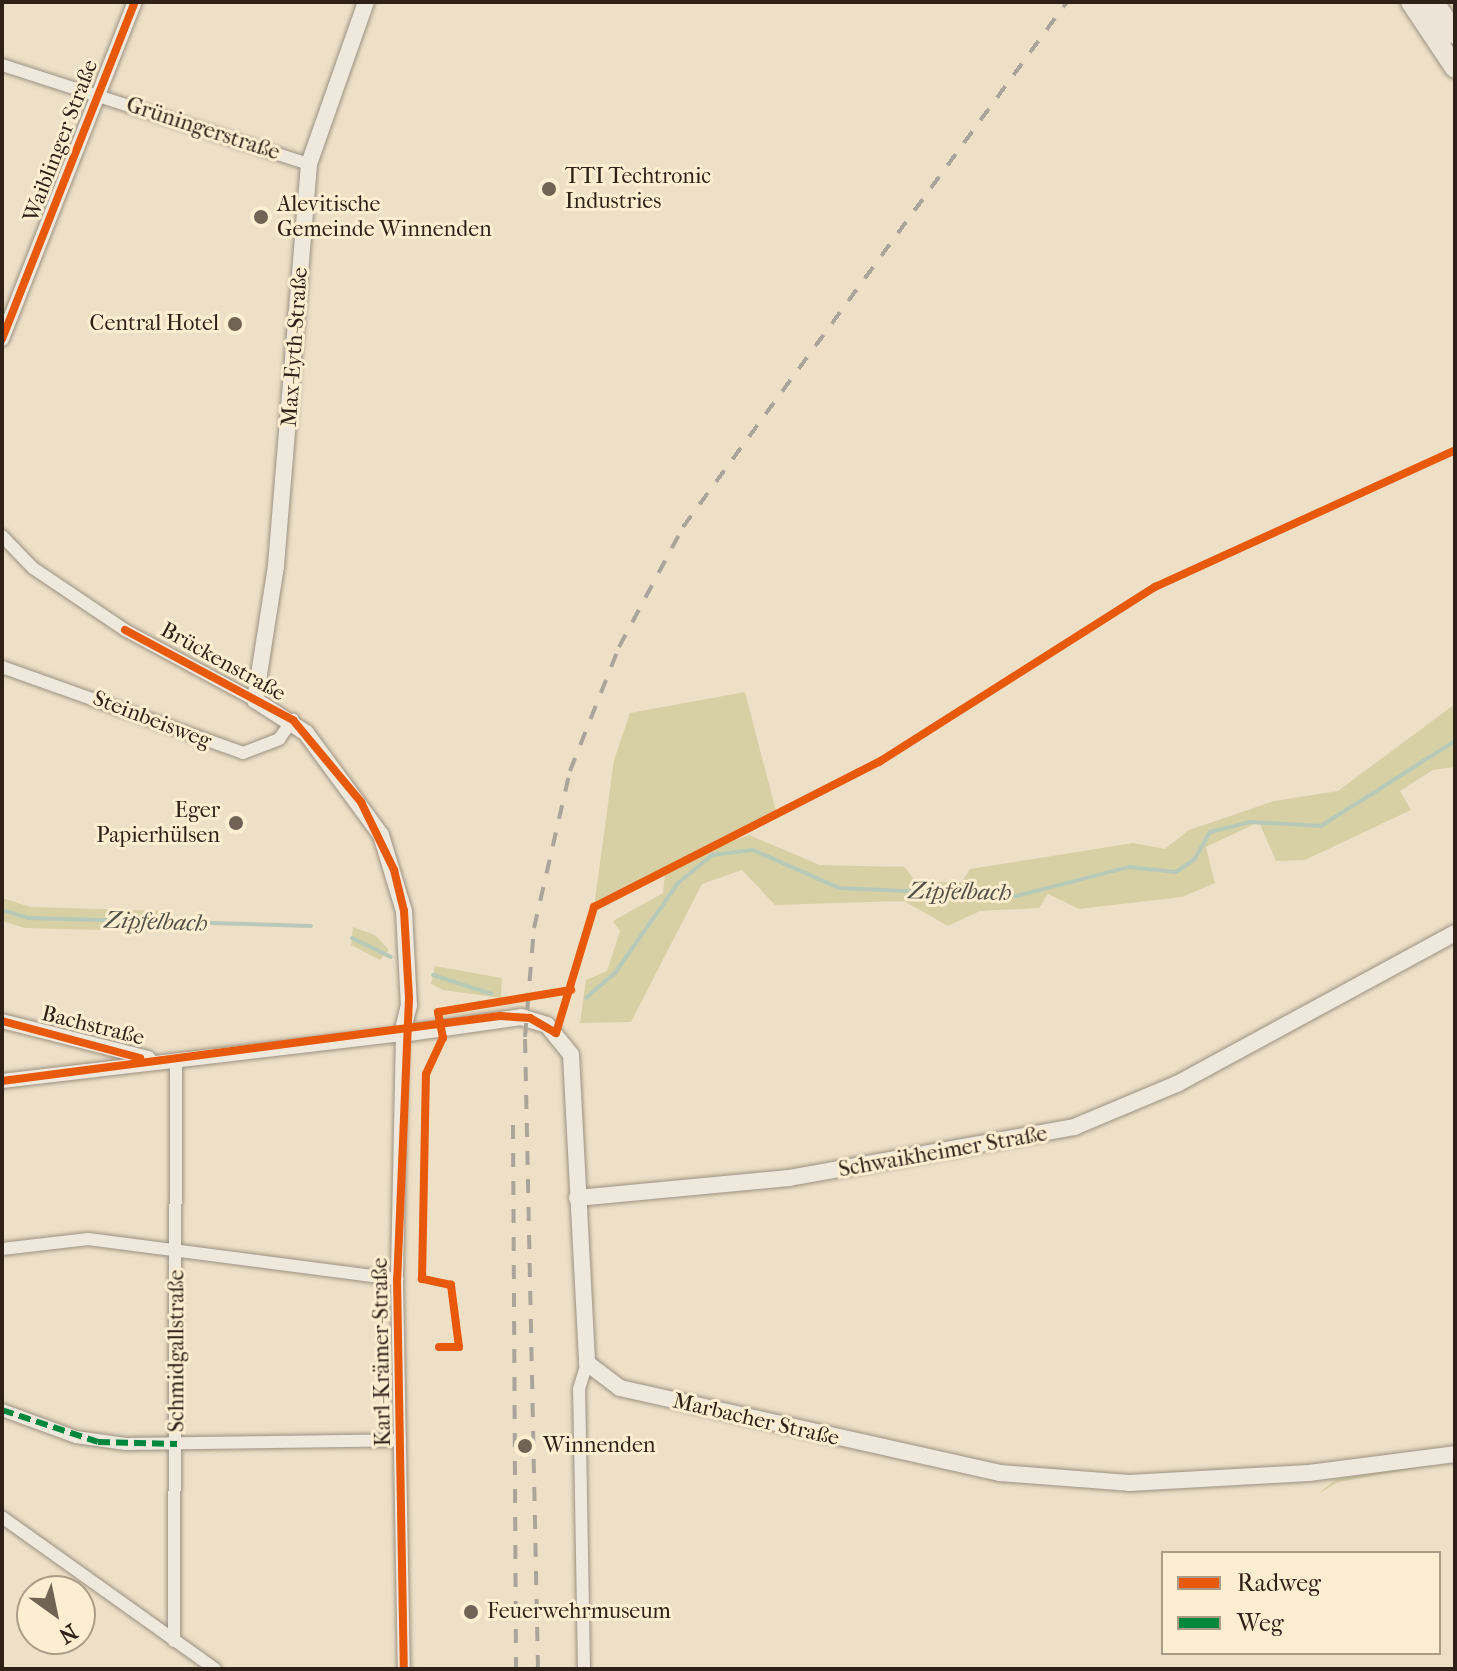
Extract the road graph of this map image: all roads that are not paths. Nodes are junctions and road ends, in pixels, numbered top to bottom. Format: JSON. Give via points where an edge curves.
{"nodes":[{"id":1,"x":135,"y":2,"type":"edge"},
{"id":2,"x":366,"y":2,"type":"edge"},
{"id":3,"x":1411,"y":2,"type":"edge"},
{"id":4,"x":1434,"y":2,"type":"edge"},
{"id":5,"x":1455,"y":34,"type":"edge"},
{"id":6,"x":2,"y":65,"type":"edge"},
{"id":7,"x":1455,"y":68,"type":"edge"},
{"id":8,"x":97,"y":97,"type":"junction"},
{"id":9,"x":309,"y":164,"type":"junction"},
{"id":10,"x":2,"y":339,"type":"edge"},
{"id":11,"x":2,"y":536,"type":"edge"},
{"id":12,"x":2,"y":667,"type":"edge"},
{"id":13,"x":255,"y":700,"type":"junction"},
{"id":14,"x":293,"y":720,"type":"junction"},
{"id":15,"x":1455,"y":933,"type":"edge"},
{"id":16,"x":2,"y":1021,"type":"edge"},
{"id":17,"x":402,"y":1034,"type":"junction"},
{"id":18,"x":176,"y":1060,"type":"junction"},
{"id":19,"x":2,"y":1081,"type":"edge"},
{"id":20,"x":577,"y":1198,"type":"junction"},
{"id":21,"x":2,"y":1249,"type":"edge"},
{"id":22,"x":176,"y":1251,"type":"junction"},
{"id":23,"x":397,"y":1279,"type":"junction"},
{"id":24,"x":587,"y":1363,"type":"junction"},
{"id":25,"x":2,"y":1410,"type":"edge"},
{"id":26,"x":400,"y":1440,"type":"junction"},
{"id":27,"x":1455,"y":1443,"type":"edge"},
{"id":28,"x":177,"y":1444,"type":"junction"},
{"id":29,"x":1426,"y":1454,"type":"junction"},
{"id":30,"x":1455,"y":1454,"type":"edge"},
{"id":31,"x":2,"y":1517,"type":"edge"},
{"id":32,"x":174,"y":1641,"type":"junction"},
{"id":33,"x":215,"y":1669,"type":"edge"},
{"id":34,"x":404,"y":1669,"type":"edge"},
{"id":35,"x":584,"y":1669,"type":"edge"}],
"edges":[{"from":1,"to":8,"type":"street","name":"Waiblinger Straße"},
{"from":2,"to":9,"type":"main road","name":"Max-Eyth-Straße"},
{"from":3,"to":7,"type":"highway"},
{"from":4,"to":5,"type":"highway"},
{"from":6,"to":8,"type":"street","name":"Grüningerstraße"},
{"from":8,"to":9,"type":"street","name":"Grüningerstraße"},
{"from":8,"to":10,"type":"street","name":"Waiblinger Straße"},
{"from":9,"to":13,"type":"main road","name":"Max-Eyth-Straße","via":[[276,566]]},
{"from":11,"to":13,"type":"street","name":"Brückenstraße","via":[[33,568],[125,630]]},
{"from":12,"to":14,"type":"street","name":"Steinbeisweg","via":[[243,753],[279,739]]},
{"from":13,"to":14,"type":"main road","name":"Brückenstraße"},
{"from":14,"to":17,"type":"main road","name":"Brückenstraße","via":[[361,802],[394,870],[408,948]]},
{"from":15,"to":20,"type":"main road","name":"Schwaikheimer Straße","via":[[1177,1084],[1074,1127],[789,1178]]},
{"from":16,"to":18,"type":"street","name":"Bachstraße","via":[[112,1053]]},
{"from":17,"to":18,"type":"street"},
{"from":17,"to":20,"type":"main road","via":[[512,1016],[556,1033],[575,1074]]},
{"from":17,"to":23,"type":"street","name":"Karl-Krämer-Straße"},
{"from":18,"to":19,"type":"street"},
{"from":18,"to":22,"type":"street","name":"Schmidgallstraße"},
{"from":20,"to":24,"type":"main road"},
{"from":21,"to":22,"type":"street","via":[[88,1239]]},
{"from":22,"to":23,"type":"street"},
{"from":22,"to":28,"type":"street","name":"Schmidgallstraße"},
{"from":23,"to":26,"type":"street","name":"Karl-Krämer-Straße"},
{"from":24,"to":29,"type":"main road","name":"Marbacher Straße","via":[[620,1388],[1000,1473],[1129,1483],[1309,1473]]},
{"from":24,"to":35,"type":"street","via":[[579,1389]]},
{"from":25,"to":28,"type":"street","via":[[98,1442]]},
{"from":26,"to":28,"type":"street"},
{"from":26,"to":34,"type":"street","name":"Karl-Krämer-Straße"},
{"from":27,"to":29,"type":"main road","name":"Marbacher Straße"},
{"from":28,"to":32,"type":"street","name":"Schmidgallstraße"},
{"from":29,"to":30,"type":"main road","name":"Marbacher Straße"},
{"from":31,"to":32,"type":"street"},
{"from":32,"to":33,"type":"street"}]}
